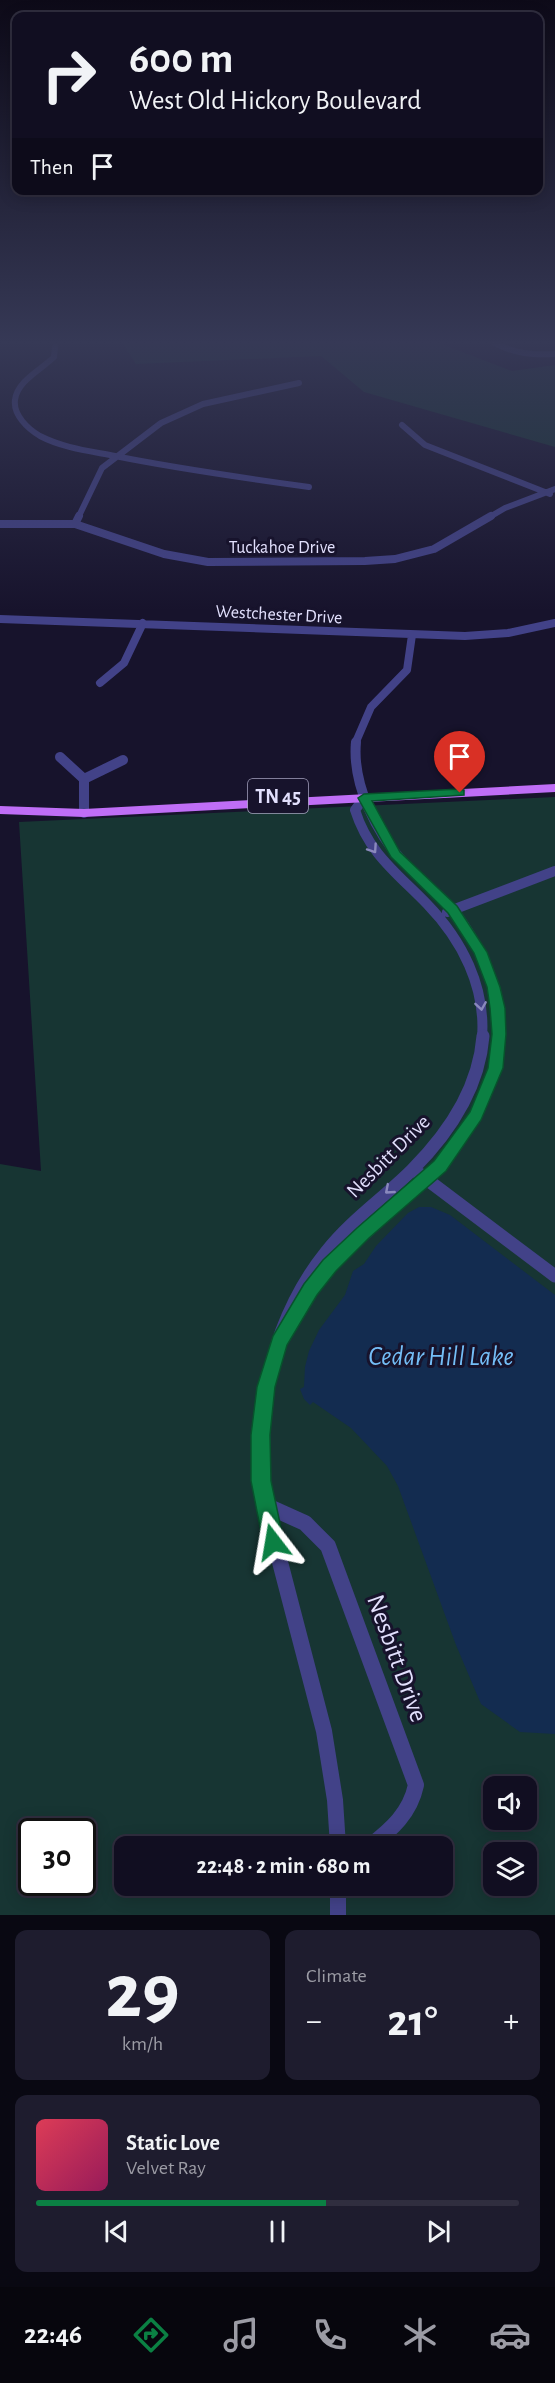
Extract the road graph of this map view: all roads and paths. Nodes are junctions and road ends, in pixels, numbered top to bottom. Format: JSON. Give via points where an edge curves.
{"nodes":[{"id":1,"x":35,"y":432,"type":"edge"},
{"id":2,"x":146,"y":432,"type":"edge"},
{"id":3,"x":410,"y":432,"type":"edge"},
{"id":4,"x":117,"y":457,"type":"junction"},
{"id":5,"x":309,"y":487,"type":"dead end"},
{"id":6,"x":551,"y":491,"type":"edge"},
{"id":7,"x":555,"y":497,"type":"edge"},
{"id":8,"x":0,"y":524,"type":"edge"},
{"id":9,"x":75,"y":524,"type":"junction"},
{"id":10,"x":0,"y":619,"type":"edge"},
{"id":11,"x":143,"y":623,"type":"junction"},
{"id":12,"x":555,"y":623,"type":"edge"},
{"id":13,"x":412,"y":635,"type":"junction"},
{"id":14,"x":100,"y":683,"type":"dead end"},
{"id":15,"x":60,"y":757,"type":"dead end"},
{"id":16,"x":123,"y":760,"type":"dead end"},
{"id":17,"x":84,"y":779,"type":"junction"},
{"id":18,"x":555,"y":781,"type":"edge"},
{"id":19,"x":555,"y":788,"type":"edge"},
{"id":20,"x":362,"y":795,"type":"junction"},
{"id":21,"x":0,"y":802,"type":"edge"},
{"id":22,"x":85,"y":808,"type":"junction"},
{"id":23,"x":0,"y":810,"type":"edge"},
{"id":24,"x":555,"y":872,"type":"edge"},
{"id":25,"x":453,"y":910,"type":"junction"},
{"id":26,"x":439,"y":915,"type":"junction"},
{"id":27,"x":413,"y":1169,"type":"junction"},
{"id":28,"x":427,"y":1179,"type":"junction"},
{"id":29,"x":555,"y":1276,"type":"edge"},
{"id":30,"x":279,"y":1342,"type":"junction"},
{"id":31,"x":265,"y":1505,"type":"junction"},
{"id":32,"x":337,"y":1836,"type":"edge"},
{"id":33,"x":382,"y":1836,"type":"edge"},
{"id":34,"x":339,"y":1896,"type":"edge"},
{"id":35,"x":338,"y":1915,"type":"edge"}],
"edges":[{"from":1,"to":4,"type":"street","via":[[65,446]]},
{"from":2,"to":4,"type":"street"},
{"from":3,"to":6,"type":"street","via":[[425,445]]},
{"from":4,"to":5,"type":"street"},
{"from":4,"to":9,"type":"street","via":[[101,467]]},
{"from":6,"to":7,"type":"street"},
{"from":6,"to":9,"type":"street","name":"Tuckahoe Drive","via":[[505,508],[434,549],[395,559],[208,562],[164,554]]},
{"from":8,"to":9,"type":"street","name":"Tuckahoe Drive"},
{"from":10,"to":11,"type":"street","name":"Westchester Drive"},
{"from":11,"to":13,"type":"street","name":"Westchester Drive"},
{"from":11,"to":14,"type":"street","via":[[124,663]]},
{"from":12,"to":13,"type":"street","name":"Westchester Drive","via":[[507,633]]},
{"from":13,"to":20,"type":"street","via":[[407,670],[371,707],[355,744]]},
{"from":15,"to":17,"type":"street"},
{"from":16,"to":17,"type":"street"},
{"from":17,"to":22,"type":"street"},
{"from":18,"to":20,"type":"main road","number":"TN 45"},
{"from":19,"to":20,"type":"main road","number":"TN 45"},
{"from":20,"to":22,"type":"main road","number":"TN 45"},
{"from":20,"to":25,"type":"street","name":"Nesbitt Drive","via":[[396,855]]},
{"from":20,"to":26,"type":"street","name":"Nesbitt Drive","one_way":true,"via":[[355,810],[373,850],[396,877]]},
{"from":21,"to":22,"type":"main road","number":"TN 45"},
{"from":22,"to":23,"type":"main road","number":"TN 45"},
{"from":24,"to":25,"type":"street"},
{"from":25,"to":26,"type":"street"},
{"from":25,"to":28,"type":"street","name":"Nesbitt Drive","via":[[480,952],[494,987],[498,1053],[490,1085],[476,1115]]},
{"from":26,"to":27,"type":"street","name":"Nesbitt Drive","one_way":true,"via":[[474,976],[482,1011],[482,1048],[475,1079],[460,1113]]},
{"from":27,"to":28,"type":"street"},
{"from":27,"to":30,"type":"street","name":"Nesbitt Drive","one_way":true,"via":[[358,1218],[316,1264],[293,1304]]},
{"from":28,"to":29,"type":"street"},
{"from":28,"to":30,"type":"street","name":"Nesbitt Drive","via":[[330,1265]]},
{"from":30,"to":31,"type":"street","name":"Nesbitt Drive","via":[[266,1387],[260,1435]]},
{"from":31,"to":32,"type":"street","name":"Nesbitt Drive","via":[[319,1706]]},
{"from":31,"to":33,"type":"street","name":"Nesbitt Drive","via":[[304,1523],[328,1546],[416,1785],[414,1801],[402,1820]]},
{"from":34,"to":35,"type":"street"}]}
